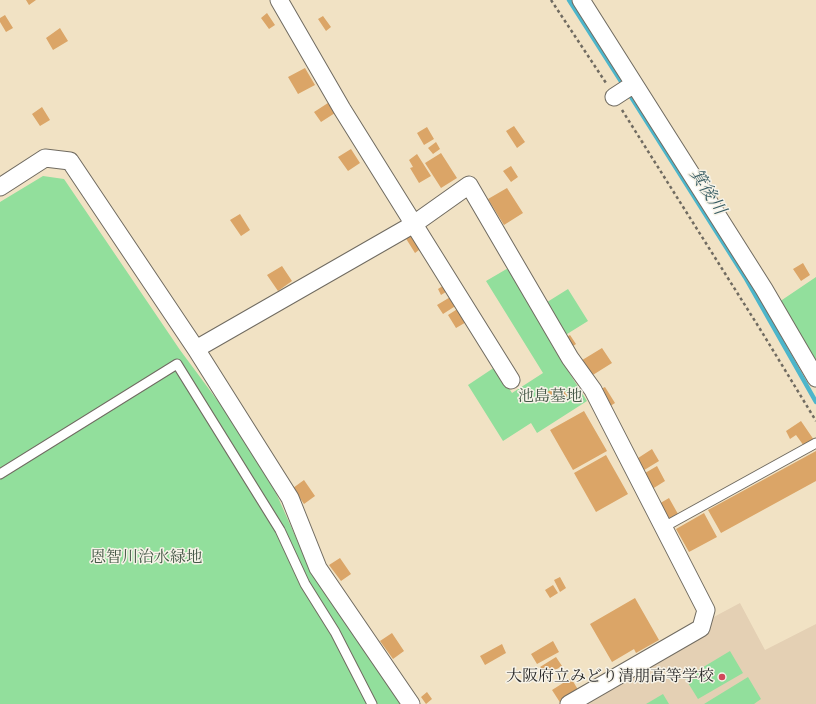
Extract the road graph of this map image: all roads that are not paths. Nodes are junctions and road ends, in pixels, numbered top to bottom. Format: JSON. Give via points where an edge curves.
{"nodes":[{"id":1,"x":279,"y":0,"type":"edge"},
{"id":2,"x":581,"y":0,"type":"edge"},
{"id":3,"x":634,"y":84,"type":"junction"},
{"id":4,"x":614,"y":97,"type":"road end"},
{"id":5,"x":0,"y":187,"type":"edge"},
{"id":6,"x":414,"y":224,"type":"junction"},
{"id":7,"x":196,"y":349,"type":"junction"},
{"id":8,"x":816,"y":378,"type":"edge"},
{"id":9,"x":511,"y":380,"type":"dead end"},
{"id":10,"x":816,"y":443,"type":"edge"},
{"id":11,"x":0,"y":474,"type":"edge"},
{"id":12,"x":664,"y":527,"type":"junction"},
{"id":13,"x":372,"y":704,"type":"edge"},
{"id":14,"x":411,"y":704,"type":"edge"},
{"id":15,"x":570,"y":704,"type":"edge"}],
"edges":[{"from":1,"to":6,"type":"street","via":[[342,109]]},
{"from":2,"to":3,"type":"street"},
{"from":3,"to":4,"type":"street"},
{"from":3,"to":8,"type":"street","via":[[764,288]]},
{"from":5,"to":7,"type":"street","via":[[45,158],[70,161]]},
{"from":6,"to":7,"type":"street"},
{"from":6,"to":9,"type":"street"},
{"from":6,"to":12,"type":"street","via":[[469,186],[570,358],[593,390]]},
{"from":7,"to":14,"type":"street","via":[[290,498],[318,568]]},
{"from":10,"to":12,"type":"lane"},
{"from":11,"to":13,"type":"lane","via":[[176,364],[280,530],[305,584],[335,632]]},
{"from":12,"to":15,"type":"street","via":[[706,610],[701,628]]}]}
